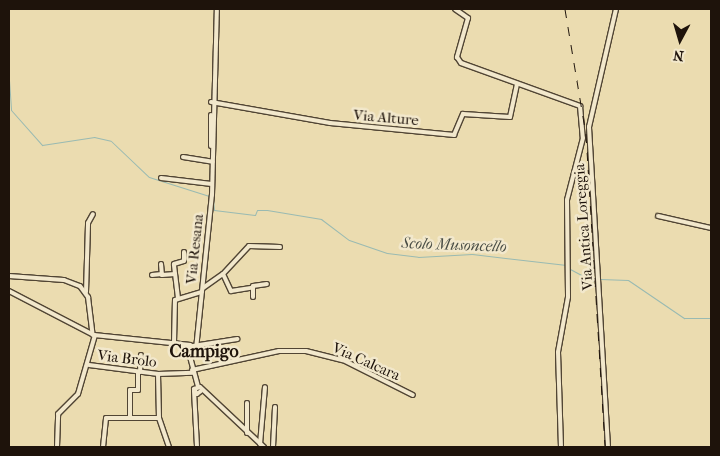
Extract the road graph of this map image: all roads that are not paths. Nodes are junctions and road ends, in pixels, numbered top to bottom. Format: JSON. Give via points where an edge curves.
{"nodes":[{"id":1,"x":217,"y":9,"type":"edge"},
{"id":2,"x":455,"y":9,"type":"edge"},
{"id":3,"x":616,"y":9,"type":"edge"},
{"id":4,"x":517,"y":84,"type":"junction"},
{"id":5,"x":212,"y":102,"type":"junction"},
{"id":6,"x":183,"y":157,"type":"dead end"},
{"id":7,"x":213,"y":162,"type":"junction"},
{"id":8,"x":161,"y":178,"type":"dead end"},
{"id":9,"x":212,"y":184,"type":"junction"},
{"id":10,"x":94,"y":214,"type":"dead end"},
{"id":11,"x":658,"y":216,"type":"dead end"},
{"id":12,"x":711,"y":228,"type":"edge"},
{"id":13,"x":280,"y":246,"type":"dead end"},
{"id":14,"x":184,"y":252,"type":"dead end"},
{"id":15,"x":161,"y":264,"type":"dead end"},
{"id":16,"x":162,"y":274,"type":"junction"},
{"id":17,"x":175,"y":274,"type":"junction"},
{"id":18,"x":223,"y":274,"type":"junction"},
{"id":19,"x":152,"y":275,"type":"dead end"},
{"id":20,"x":9,"y":276,"type":"edge"},
{"id":21,"x":267,"y":284,"type":"dead end"},
{"id":22,"x":251,"y":288,"type":"junction"},
{"id":23,"x":202,"y":290,"type":"junction"},
{"id":24,"x":9,"y":291,"type":"edge"},
{"id":25,"x":86,"y":292,"type":"junction"},
{"id":26,"x":253,"y":296,"type":"dead end"},
{"id":27,"x":178,"y":298,"type":"junction"},
{"id":28,"x":94,"y":335,"type":"junction"},
{"id":29,"x":237,"y":339,"type":"dead end"},
{"id":30,"x":174,"y":343,"type":"junction"},
{"id":31,"x":179,"y":344,"type":"junction"},
{"id":32,"x":194,"y":347,"type":"junction"},
{"id":33,"x":188,"y":352,"type":"junction"},
{"id":34,"x":141,"y":355,"type":"dead end"},
{"id":35,"x":192,"y":363,"type":"junction"},
{"id":36,"x":89,"y":365,"type":"junction"},
{"id":37,"x":139,"y":372,"type":"junction"},
{"id":38,"x":193,"y":372,"type":"junction"},
{"id":39,"x":158,"y":374,"type":"junction"},
{"id":40,"x":265,"y":387,"type":"dead end"},
{"id":41,"x":197,"y":391,"type":"junction"},
{"id":42,"x":413,"y":395,"type":"dead end"},
{"id":43,"x":247,"y":403,"type":"dead end"},
{"id":44,"x":275,"y":407,"type":"dead end"},
{"id":45,"x":130,"y":418,"type":"junction"},
{"id":46,"x":159,"y":418,"type":"junction"},
{"id":47,"x":246,"y":432,"type":"junction"},
{"id":48,"x":262,"y":446,"type":"edge"},
{"id":49,"x":57,"y":447,"type":"edge"},
{"id":50,"x":103,"y":447,"type":"edge"},
{"id":51,"x":169,"y":447,"type":"edge"},
{"id":52,"x":197,"y":447,"type":"edge"},
{"id":53,"x":273,"y":447,"type":"edge"},
{"id":54,"x":561,"y":447,"type":"edge"},
{"id":55,"x":608,"y":447,"type":"edge"}],
"edges":[{"from":1,"to":5,"type":"street","name":"Via Resana"},
{"from":2,"to":4,"type":"street","via":[[468,18],[459,61]]},
{"from":3,"to":55,"type":"street","name":"Via Antica Loreggia","via":[[589,127]]},
{"from":4,"to":5,"type":"street","name":"Via Alture","via":[[510,117],[463,114],[454,135],[336,124]]},
{"from":4,"to":54,"type":"street","via":[[580,106],[583,140],[568,186],[568,297],[558,352]]},
{"from":5,"to":7,"type":"street","name":"Via Resana"},
{"from":6,"to":7,"type":"street"},
{"from":7,"to":9,"type":"street","name":"Via Resana"},
{"from":8,"to":9,"type":"street"},
{"from":9,"to":23,"type":"street","name":"Via Resana"},
{"from":10,"to":25,"type":"street","via":[[88,223]]},
{"from":11,"to":12,"type":"street"},
{"from":13,"to":18,"type":"street","via":[[249,246]]},
{"from":14,"to":17,"type":"street","via":[[184,261],[174,264]]},
{"from":15,"to":16,"type":"street"},
{"from":16,"to":17,"type":"street"},
{"from":16,"to":19,"type":"street"},
{"from":17,"to":27,"type":"street"},
{"from":18,"to":22,"type":"street","via":[[231,291]]},
{"from":18,"to":23,"type":"street"},
{"from":20,"to":25,"type":"street","via":[[64,280]]},
{"from":21,"to":22,"type":"street"},
{"from":22,"to":26,"type":"street"},
{"from":23,"to":27,"type":"street"},
{"from":23,"to":32,"type":"street","name":"Via Resana"},
{"from":24,"to":28,"type":"street"},
{"from":25,"to":28,"type":"street"},
{"from":27,"to":30,"type":"street"},
{"from":28,"to":30,"type":"street"},
{"from":28,"to":36,"type":"street"},
{"from":29,"to":32,"type":"street"},
{"from":30,"to":31,"type":"street"},
{"from":31,"to":32,"type":"street"},
{"from":31,"to":33,"type":"street"},
{"from":32,"to":33,"type":"street"},
{"from":32,"to":33,"type":"street"},
{"from":32,"to":35,"type":"street","name":"Via Resana"},
{"from":33,"to":35,"type":"street"},
{"from":34,"to":37,"type":"street"},
{"from":35,"to":38,"type":"street"},
{"from":36,"to":37,"type":"street","name":"Via Brolo"},
{"from":36,"to":49,"type":"street","via":[[78,394],[58,414]]},
{"from":37,"to":39,"type":"street","name":"Via Brolo"},
{"from":37,"to":45,"type":"street","via":[[138,390],[130,390]]},
{"from":38,"to":39,"type":"street","name":"Via Brolo"},
{"from":38,"to":41,"type":"street"},
{"from":38,"to":42,"type":"street","name":"Via Calcara","via":[[279,351],[306,352],[343,360]]},
{"from":39,"to":46,"type":"street"},
{"from":40,"to":48,"type":"street"},
{"from":41,"to":47,"type":"street"},
{"from":41,"to":52,"type":"street","via":[[194,401]]},
{"from":43,"to":47,"type":"street"},
{"from":44,"to":53,"type":"street"},
{"from":45,"to":46,"type":"street"},
{"from":45,"to":50,"type":"street","via":[[105,420]]},
{"from":46,"to":51,"type":"street"},
{"from":47,"to":48,"type":"street"}]}
